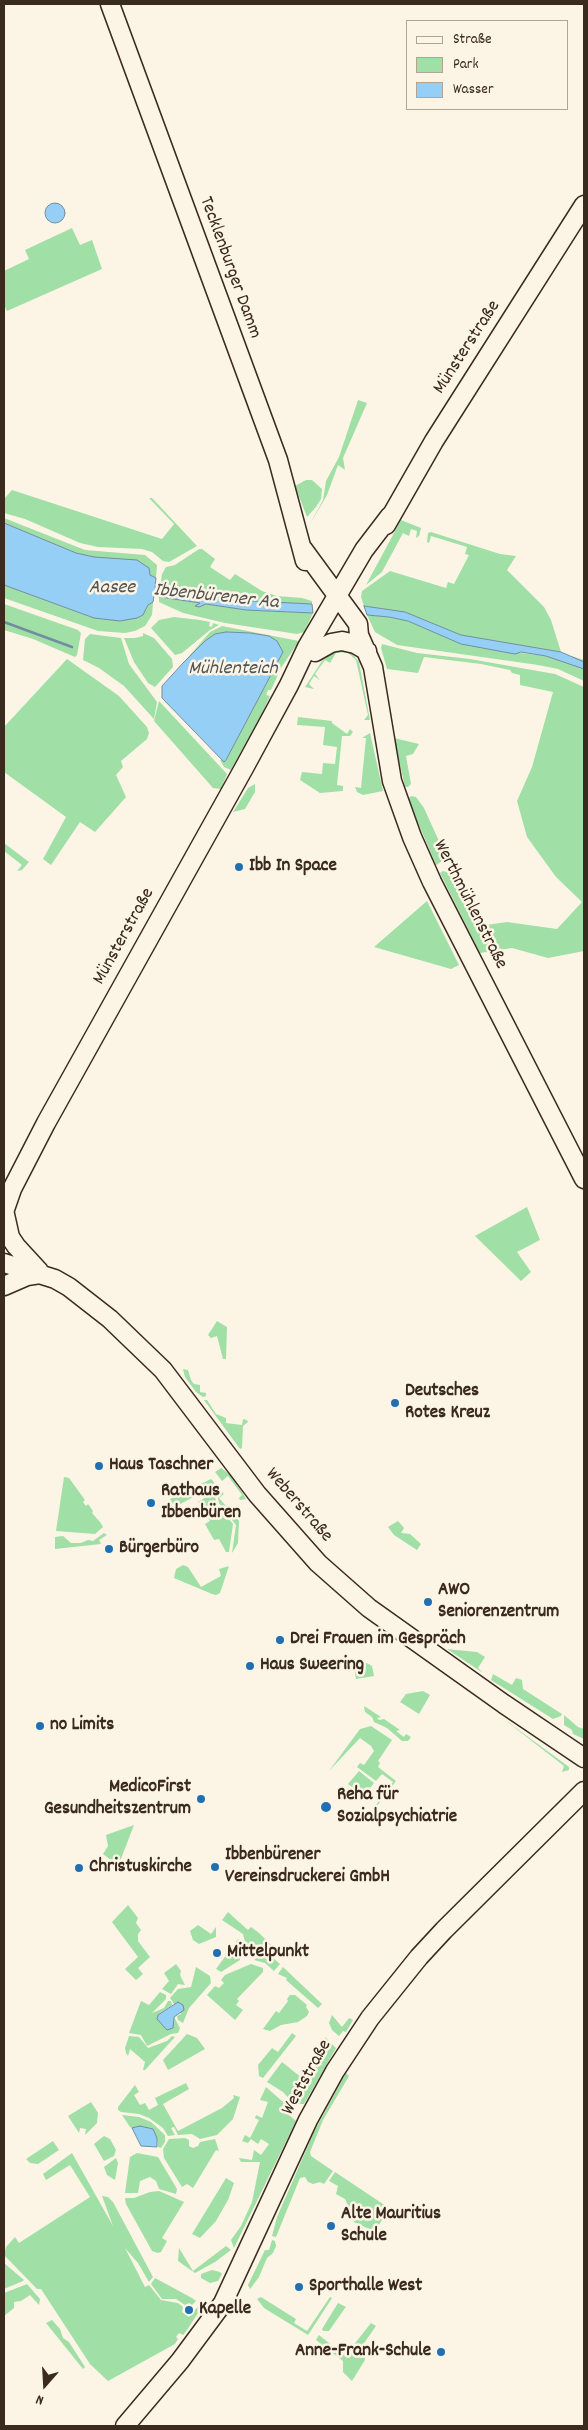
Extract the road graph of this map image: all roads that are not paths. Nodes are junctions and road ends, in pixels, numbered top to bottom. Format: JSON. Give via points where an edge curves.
{"nodes":[{"id":1,"x":110,"y":4,"type":"edge"},
{"id":2,"x":584,"y":205,"type":"edge"},
{"id":3,"x":390,"y":516,"type":"junction"},
{"id":4,"x":308,"y":556,"type":"junction"},
{"id":5,"x":355,"y":566,"type":"junction"},
{"id":6,"x":338,"y":605,"type":"junction"},
{"id":7,"x":367,"y":651,"type":"junction"},
{"id":8,"x":315,"y":652,"type":"junction"},
{"id":9,"x":289,"y":685,"type":"junction"},
{"id":10,"x":584,"y":1179,"type":"edge"},
{"id":11,"x":4,"y":1211,"type":"edge"},
{"id":12,"x":4,"y":1263,"type":"edge"},
{"id":13,"x":41,"y":1274,"type":"junction"},
{"id":14,"x":4,"y":1286,"type":"edge"},
{"id":15,"x":584,"y":1758,"type":"edge"},
{"id":16,"x":584,"y":1790,"type":"edge"},
{"id":17,"x":125,"y":2426,"type":"edge"}],
"edges":[{"from":1,"to":4,"type":"main road","name":"Tecklenburger Damm","via":[[278,460]]},
{"from":2,"to":3,"type":"main road","name":"Münsterstraße","via":[[433,442]]},
{"from":3,"to":5,"type":"main road","name":"Münsterstraße"},
{"from":3,"to":6,"type":"main road","name":"Münsterstraße","via":[[373,554]]},
{"from":4,"to":5,"type":"main road","via":[[330,570]]},
{"from":4,"to":6,"type":"main road","name":"Tecklenburger Damm"},
{"from":5,"to":6,"type":"main road","name":"Münsterstraße"},
{"from":6,"to":7,"type":"main road","name":"Werthmühlenstraße","via":[[358,624],[359,635]]},
{"from":6,"to":8,"type":"main road","name":"Münsterstraße"},
{"from":6,"to":9,"type":"main road","name":"Münsterstraße","via":[[306,647]]},
{"from":7,"to":8,"type":"main road","via":[[342,641]]},
{"from":7,"to":10,"type":"main road","name":"Werthmühlenstraße","via":[[373,667],[392,781],[412,836],[432,882]]},
{"from":8,"to":9,"type":"main road","name":"Münsterstraße"},
{"from":9,"to":11,"type":"main road","name":"Münsterstraße","via":[[46,1123]]},
{"from":11,"to":13,"type":"main road","via":[[10,1237]]},
{"from":12,"to":13,"type":"main road","name":"Weberstraße"},
{"from":13,"to":14,"type":"main road"},
{"from":13,"to":15,"type":"main road","name":"Weberstraße","via":[[69,1287],[95,1307],[163,1370],[257,1494],[324,1568],[369,1608]]},
{"from":16,"to":17,"type":"main road","name":"Weststraße","via":[[444,1930],[370,2018],[308,2120],[223,2303],[180,2361]]}]}
